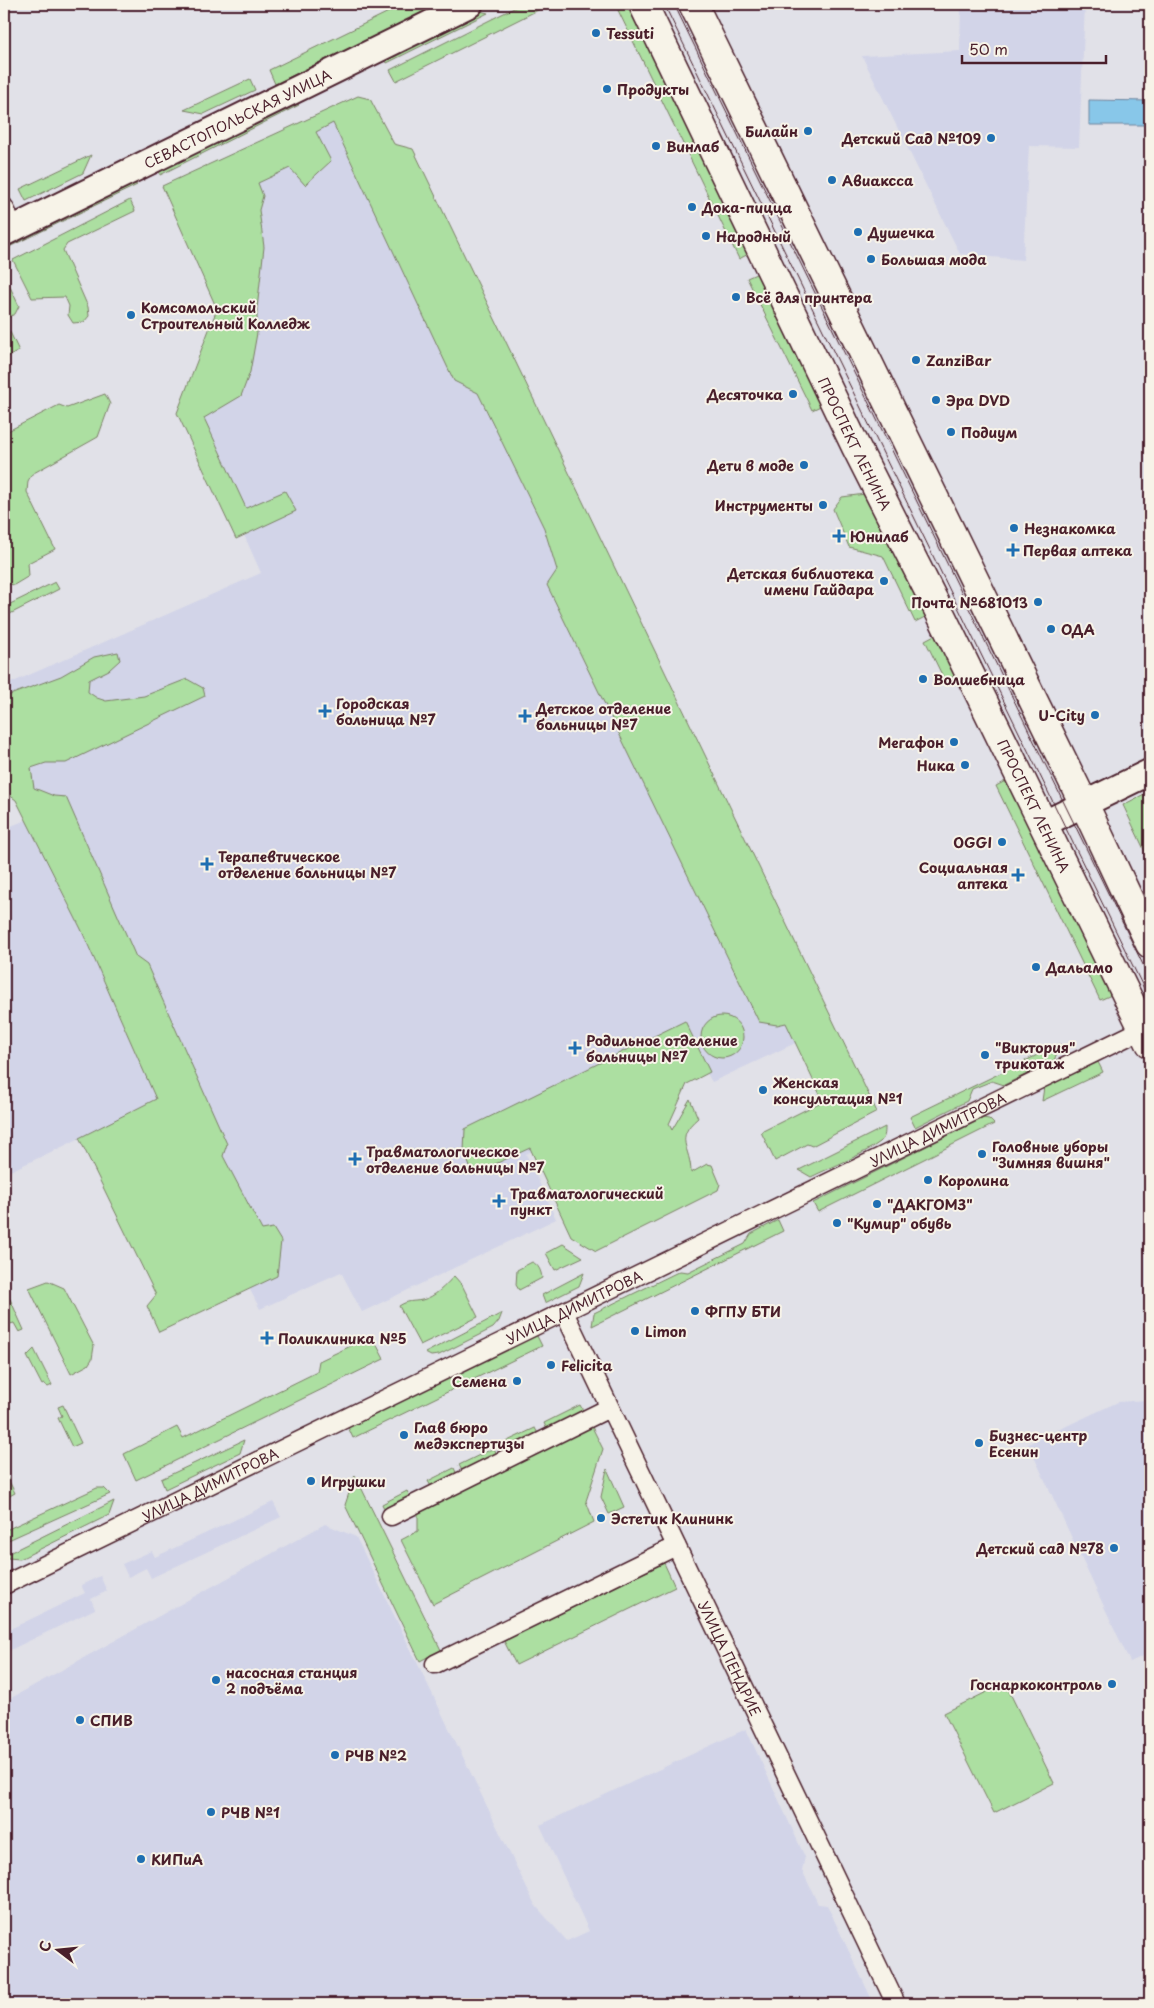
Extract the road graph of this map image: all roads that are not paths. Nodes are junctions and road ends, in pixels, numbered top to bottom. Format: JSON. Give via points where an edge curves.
{"nodes":[{"id":1,"x":470,"y":4,"type":"edge"},
{"id":2,"x":643,"y":4,"type":"edge"},
{"id":3,"x":694,"y":4,"type":"edge"},
{"id":4,"x":7,"y":223,"type":"edge"},
{"id":5,"x":1150,"y":772,"type":"edge"},
{"id":6,"x":1084,"y":804,"type":"junction"},
{"id":7,"x":1043,"y":824,"type":"junction"},
{"id":8,"x":1150,"y":944,"type":"edge"},
{"id":9,"x":1147,"y":1036,"type":"edge"},
{"id":10,"x":564,"y":1312,"type":"junction"},
{"id":11,"x":609,"y":1408,"type":"junction"},
{"id":12,"x":391,"y":1516,"type":"dead end"},
{"id":13,"x":676,"y":1546,"type":"junction"},
{"id":14,"x":4,"y":1585,"type":"edge"},
{"id":15,"x":435,"y":1664,"type":"dead end"},
{"id":16,"x":896,"y":2004,"type":"edge"}],
"edges":[{"from":1,"to":4,"type":"street","name":"СЕВАСТОПОЛЬСКАЯ УЛИЦА"},
{"from":2,"to":7,"type":"highway","name":"ПРОСПЕКТ ЛЕНИНА","via":[[856,448]]},
{"from":3,"to":6,"type":"highway"},
{"from":5,"to":6,"type":"street"},
{"from":6,"to":7,"type":"street"},
{"from":6,"to":8,"type":"highway"},
{"from":7,"to":9,"type":"highway","name":"ПРОСПЕКТ ЛЕНИНА"},
{"from":9,"to":10,"type":"street","name":"УЛИЦА ДИМИТРОВА"},
{"from":10,"to":11,"type":"street","name":"УЛИЦА ПЕНДРИЕ"},
{"from":10,"to":14,"type":"street","name":"УЛИЦА ДИМИТРОВА"},
{"from":11,"to":12,"type":"street"},
{"from":11,"to":13,"type":"street","name":"УЛИЦА ПЕНДРИЕ"},
{"from":13,"to":15,"type":"street"},
{"from":13,"to":16,"type":"street","name":"УЛИЦА ПЕНДРИЕ"}]}
